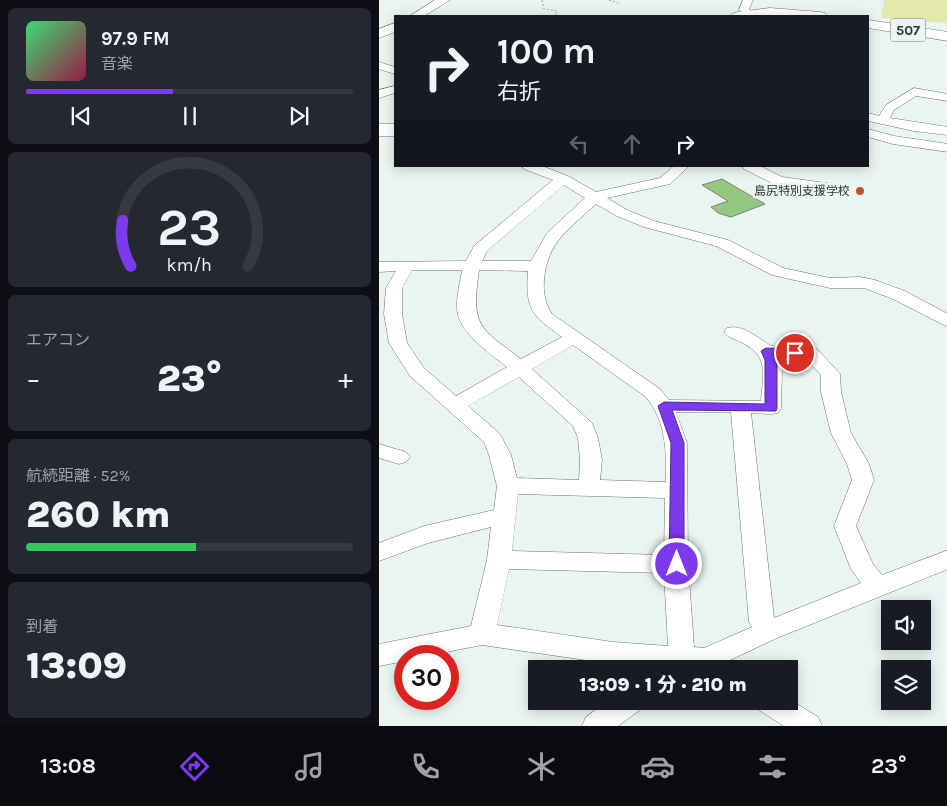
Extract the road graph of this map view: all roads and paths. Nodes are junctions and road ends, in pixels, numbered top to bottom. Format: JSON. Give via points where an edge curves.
{"nodes":[{"id":1,"x":444,"y":0,"type":"edge"},
{"id":2,"x":542,"y":0,"type":"edge"},
{"id":3,"x":609,"y":0,"type":"edge"},
{"id":4,"x":621,"y":4,"type":"dead end"},
{"id":5,"x":745,"y":10,"type":"edge"},
{"id":6,"x":418,"y":15,"type":"edge"},
{"id":7,"x":555,"y":15,"type":"edge"},
{"id":8,"x":810,"y":15,"type":"edge"},
{"id":9,"x":869,"y":24,"type":"edge"},
{"id":10,"x":394,"y":27,"type":"edge"},
{"id":11,"x":379,"y":34,"type":"edge"},
{"id":12,"x":947,"y":37,"type":"edge"},
{"id":13,"x":379,"y":65,"type":"edge"},
{"id":14,"x":394,"y":70,"type":"edge"},
{"id":15,"x":394,"y":89,"type":"edge"},
{"id":16,"x":380,"y":94,"type":"edge"},
{"id":17,"x":947,"y":98,"type":"edge"},
{"id":18,"x":394,"y":101,"type":"edge"},
{"id":19,"x":869,"y":117,"type":"edge"},
{"id":20,"x":882,"y":120,"type":"junction"},
{"id":21,"x":379,"y":130,"type":"edge"},
{"id":22,"x":394,"y":130,"type":"edge"},
{"id":23,"x":947,"y":131,"type":"edge"},
{"id":24,"x":869,"y":133,"type":"edge"},
{"id":25,"x":947,"y":148,"type":"edge"},
{"id":26,"x":532,"y":167,"type":"edge"},
{"id":27,"x":681,"y":167,"type":"edge"},
{"id":28,"x":751,"y":167,"type":"edge"},
{"id":29,"x":563,"y":179,"type":"junction"},
{"id":30,"x":825,"y":187,"type":"dead end"},
{"id":31,"x":596,"y":196,"type":"junction"},
{"id":32,"x":407,"y":265,"type":"junction"},
{"id":33,"x":471,"y":266,"type":"junction"},
{"id":34,"x":537,"y":266,"type":"junction"},
{"id":35,"x":379,"y":267,"type":"edge"},
{"id":36,"x":947,"y":322,"type":"edge"},
{"id":37,"x":733,"y":332,"type":"dead end"},
{"id":38,"x":575,"y":337,"type":"junction"},
{"id":39,"x":766,"y":351,"type":"junction"},
{"id":40,"x":519,"y":367,"type":"junction"},
{"id":41,"x":454,"y":405,"type":"junction"},
{"id":42,"x":664,"y":406,"type":"junction"},
{"id":43,"x":740,"y":406,"type":"junction"},
{"id":44,"x":379,"y":451,"type":"edge"},
{"id":45,"x":399,"y":456,"type":"dead end"},
{"id":46,"x":508,"y":486,"type":"junction"},
{"id":47,"x":589,"y":488,"type":"junction"},
{"id":48,"x":676,"y":490,"type":"junction"},
{"id":49,"x":504,"y":516,"type":"junction"},
{"id":50,"x":379,"y":552,"type":"edge"},
{"id":51,"x":499,"y":560,"type":"junction"},
{"id":52,"x":947,"y":560,"type":"edge"},
{"id":53,"x":677,"y":564,"type":"junction"},
{"id":54,"x":878,"y":587,"type":"junction"},
{"id":55,"x":768,"y":631,"type":"junction"},
{"id":56,"x":482,"y":634,"type":"junction"},
{"id":57,"x":379,"y":655,"type":"edge"},
{"id":58,"x":672,"y":660,"type":"edge"},
{"id":59,"x":696,"y":660,"type":"edge"},
{"id":60,"x":704,"y":660,"type":"edge"},
{"id":61,"x":618,"y":710,"type":"edge"},
{"id":62,"x":782,"y":710,"type":"edge"},
{"id":63,"x":801,"y":724,"type":"edge"},
{"id":64,"x":596,"y":726,"type":"edge"}],
"edges":[{"from":1,"to":6,"type":"main road"},
{"from":2,"to":7,"type":"path","via":[[543,8],[557,11]]},
{"from":3,"to":4,"type":"path"},
{"from":5,"to":8,"type":"highway"},
{"from":9,"to":12,"type":"highway","number":"507"},
{"from":10,"to":11,"type":"main road"},
{"from":13,"to":14,"type":"street"},
{"from":15,"to":16,"type":"street"},
{"from":16,"to":18,"type":"street"},
{"from":17,"to":20,"type":"street","via":[[914,92],[890,108]]},
{"from":19,"to":20,"type":"street"},
{"from":20,"to":23,"type":"street"},
{"from":21,"to":22,"type":"highway"},
{"from":24,"to":25,"type":"street"},
{"from":26,"to":29,"type":"street"},
{"from":27,"to":31,"type":"street","via":[[665,181]]},
{"from":28,"to":30,"type":"street","via":[[779,181]]},
{"from":29,"to":31,"type":"street"},
{"from":29,"to":33,"type":"street","via":[[488,240]]},
{"from":31,"to":34,"type":"street","via":[[552,236]]},
{"from":31,"to":36,"type":"street","via":[[622,213],[649,224],[722,243],[778,272],[830,283],[869,284],[899,295]]},
{"from":32,"to":33,"type":"street"},
{"from":32,"to":35,"type":"street"},
{"from":32,"to":41,"type":"street","via":[[394,288],[393,314],[399,343],[417,372]]},
{"from":33,"to":34,"type":"street"},
{"from":33,"to":40,"type":"street","via":[[466,299],[469,320],[485,340]]},
{"from":34,"to":38,"type":"street","via":[[535,290],[538,305],[545,317]]},
{"from":37,"to":39,"type":"street"},
{"from":38,"to":40,"type":"street"},
{"from":38,"to":42,"type":"street","via":[[653,393]]},
{"from":39,"to":43,"type":"street","via":[[771,360],[771,408]]},
{"from":39,"to":54,"type":"street","via":[[810,353],[830,374],[841,433],[863,480],[845,526],[863,569]]},
{"from":40,"to":41,"type":"street"},
{"from":40,"to":47,"type":"street","via":[[582,423],[591,460]]},
{"from":41,"to":46,"type":"street","via":[[493,439]]},
{"from":42,"to":43,"type":"street"},
{"from":42,"to":48,"type":"street","via":[[677,443]]},
{"from":43,"to":55,"type":"street","via":[[762,622]]},
{"from":44,"to":45,"type":"street"},
{"from":46,"to":47,"type":"street"},
{"from":46,"to":49,"type":"street"},
{"from":47,"to":48,"type":"street"},
{"from":48,"to":53,"type":"street"},
{"from":49,"to":50,"type":"street","via":[[424,535]]},
{"from":49,"to":51,"type":"street"},
{"from":51,"to":53,"type":"street"},
{"from":51,"to":56,"type":"street"},
{"from":52,"to":54,"type":"street"},
{"from":53,"to":59,"type":"street"},
{"from":54,"to":55,"type":"street"},
{"from":55,"to":60,"type":"street"},
{"from":56,"to":57,"type":"street"},
{"from":56,"to":58,"type":"street"},
{"from":61,"to":64,"type":"street"},
{"from":62,"to":63,"type":"street"}]}
